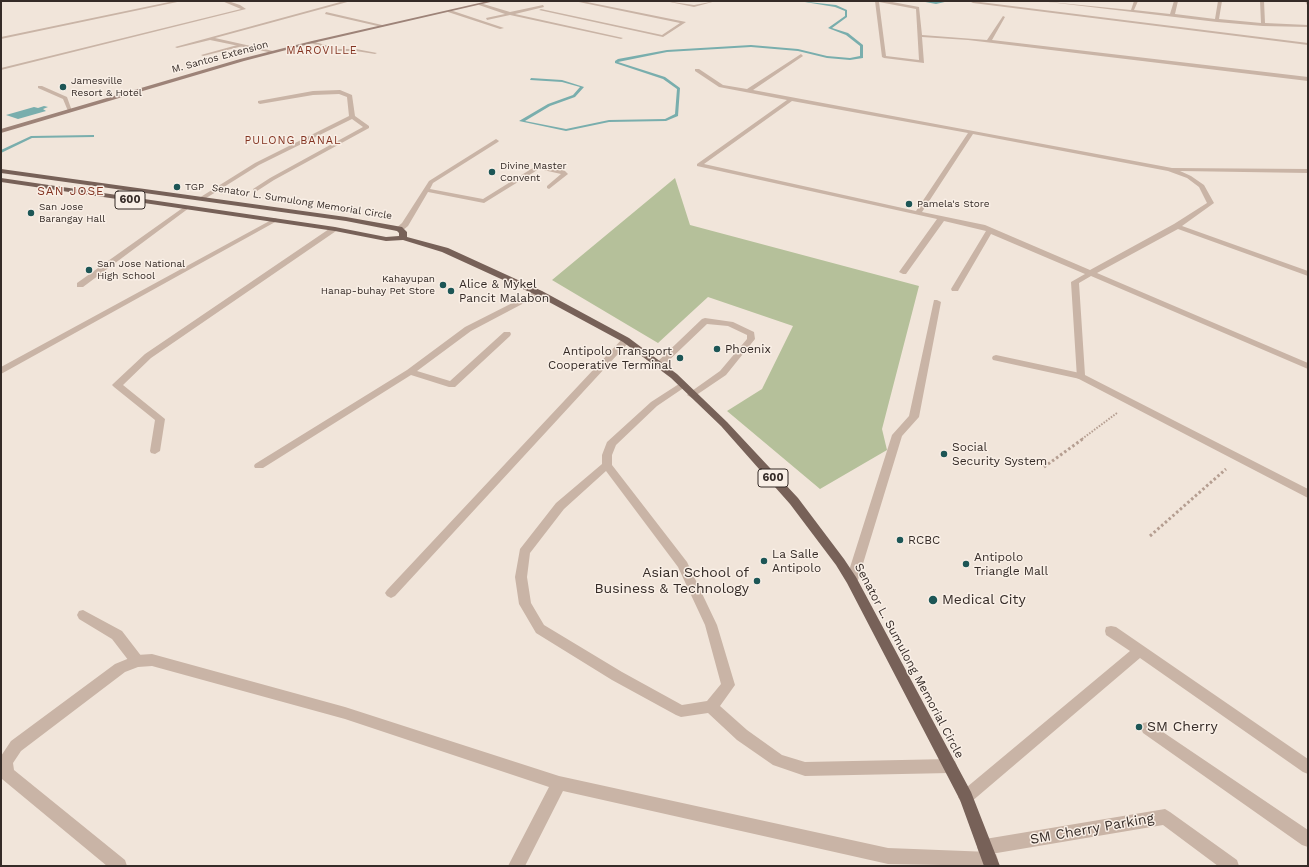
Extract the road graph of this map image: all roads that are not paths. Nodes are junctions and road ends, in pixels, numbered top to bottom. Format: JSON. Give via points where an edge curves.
{"nodes":[{"id":1,"x":180,"y":1,"type":"edge"},
{"id":2,"x":224,"y":1,"type":"edge"},
{"id":3,"x":349,"y":1,"type":"edge"},
{"id":4,"x":493,"y":1,"type":"edge"},
{"id":5,"x":576,"y":1,"type":"edge"},
{"id":6,"x":667,"y":1,"type":"edge"},
{"id":7,"x":714,"y":1,"type":"edge"},
{"id":8,"x":877,"y":1,"type":"edge"},
{"id":9,"x":880,"y":1,"type":"edge"},
{"id":10,"x":1042,"y":1,"type":"edge"},
{"id":11,"x":1050,"y":1,"type":"edge"},
{"id":12,"x":1093,"y":1,"type":"edge"},
{"id":13,"x":1136,"y":1,"type":"edge"},
{"id":14,"x":1176,"y":1,"type":"edge"},
{"id":15,"x":1220,"y":1,"type":"edge"},
{"id":16,"x":1262,"y":1,"type":"edge"},
{"id":17,"x":1307,"y":1,"type":"edge"},
{"id":18,"x":480,"y":2,"type":"edge"},
{"id":19,"x":974,"y":2,"type":"dead end"},
{"id":20,"x":1308,"y":4,"type":"edge"},
{"id":21,"x":1090,"y":6,"type":"junction"},
{"id":22,"x":449,"y":11,"type":"junction"},
{"id":23,"x":1132,"y":11,"type":"junction"},
{"id":24,"x":326,"y":13,"type":"dead end"},
{"id":25,"x":511,"y":14,"type":"junction"},
{"id":26,"x":1172,"y":16,"type":"junction"},
{"id":27,"x":1003,"y":17,"type":"dead end"},
{"id":28,"x":487,"y":19,"type":"dead end"},
{"id":29,"x":1217,"y":21,"type":"junction"},
{"id":30,"x":1262,"y":25,"type":"junction"},
{"id":31,"x":382,"y":26,"type":"junction"},
{"id":32,"x":1308,"y":26,"type":"edge"},
{"id":33,"x":502,"y":28,"type":"dead end"},
{"id":34,"x":920,"y":36,"type":"junction"},
{"id":35,"x":1,"y":38,"type":"edge"},
{"id":36,"x":210,"y":38,"type":"junction"},
{"id":37,"x":621,"y":38,"type":"dead end"},
{"id":38,"x":989,"y":41,"type":"junction"},
{"id":39,"x":312,"y":42,"type":"junction"},
{"id":40,"x":1308,"y":44,"type":"edge"},
{"id":41,"x":241,"y":45,"type":"junction"},
{"id":42,"x":177,"y":47,"type":"dead end"},
{"id":43,"x":271,"y":52,"type":"junction"},
{"id":44,"x":375,"y":53,"type":"dead end"},
{"id":45,"x":203,"y":55,"type":"dead end"},
{"id":46,"x":801,"y":55,"type":"dead end"},
{"id":47,"x":1,"y":69,"type":"edge"},
{"id":48,"x":697,"y":70,"type":"dead end"},
{"id":49,"x":1308,"y":79,"type":"edge"},
{"id":50,"x":40,"y":87,"type":"dead end"},
{"id":51,"x":748,"y":91,"type":"junction"},
{"id":52,"x":791,"y":99,"type":"junction"},
{"id":53,"x":260,"y":102,"type":"dead end"},
{"id":54,"x":70,"y":110,"type":"junction"},
{"id":55,"x":352,"y":117,"type":"junction"},
{"id":56,"x":1,"y":131,"type":"edge"},
{"id":57,"x":972,"y":132,"type":"junction"},
{"id":58,"x":496,"y":141,"type":"dead end"},
{"id":59,"x":1170,"y":169,"type":"junction"},
{"id":60,"x":1,"y":171,"type":"edge"},
{"id":61,"x":1308,"y":172,"type":"edge"},
{"id":62,"x":1,"y":180,"type":"edge"},
{"id":63,"x":549,"y":187,"type":"dead end"},
{"id":64,"x":255,"y":190,"type":"dead end"},
{"id":65,"x":426,"y":190,"type":"junction"},
{"id":66,"x":201,"y":198,"type":"junction"},
{"id":67,"x":186,"y":208,"type":"junction"},
{"id":68,"x":918,"y":212,"type":"junction"},
{"id":69,"x":942,"y":218,"type":"junction"},
{"id":70,"x":275,"y":220,"type":"junction"},
{"id":71,"x":1177,"y":226,"type":"junction"},
{"id":72,"x":335,"y":229,"type":"junction"},
{"id":73,"x":990,"y":230,"type":"junction"},
{"id":74,"x":401,"y":233,"type":"junction"},
{"id":75,"x":903,"y":272,"type":"dead end"},
{"id":76,"x":1091,"y":273,"type":"junction"},
{"id":77,"x":1308,"y":273,"type":"edge"},
{"id":78,"x":80,"y":285,"type":"dead end"},
{"id":79,"x":956,"y":289,"type":"dead end"},
{"id":80,"x":539,"y":293,"type":"junction"},
{"id":81,"x":937,"y":302,"type":"dead end"},
{"id":82,"x":507,"y":334,"type":"dead end"},
{"id":83,"x":626,"y":340,"type":"junction"},
{"id":84,"x":996,"y":358,"type":"dead end"},
{"id":85,"x":659,"y":365,"type":"junction"},
{"id":86,"x":1308,"y":366,"type":"edge"},
{"id":87,"x":1,"y":371,"type":"edge"},
{"id":88,"x":410,"y":372,"type":"junction"},
{"id":89,"x":1080,"y":376,"type":"junction"},
{"id":90,"x":682,"y":386,"type":"junction"},
{"id":91,"x":692,"y":395,"type":"junction"},
{"id":92,"x":155,"y":451,"type":"dead end"},
{"id":93,"x":607,"y":465,"type":"junction"},
{"id":94,"x":259,"y":466,"type":"dead end"},
{"id":95,"x":1308,"y":494,"type":"edge"},
{"id":96,"x":852,"y":580,"type":"junction"},
{"id":97,"x":391,"y":593,"type":"dead end"},
{"id":98,"x":84,"y":615,"type":"dead end"},
{"id":99,"x":1111,"y":631,"type":"dead end"},
{"id":100,"x":1140,"y":651,"type":"junction"},
{"id":101,"x":137,"y":661,"type":"junction"},
{"id":102,"x":711,"y":707,"type":"junction"},
{"id":103,"x":1148,"y":728,"type":"dead end"},
{"id":104,"x":950,"y":766,"type":"junction"},
{"id":105,"x":1308,"y":767,"type":"edge"},
{"id":106,"x":559,"y":783,"type":"junction"},
{"id":107,"x":966,"y":797,"type":"junction"},
{"id":108,"x":1308,"y":839,"type":"edge"},
{"id":109,"x":989,"y":858,"type":"edge"},
{"id":110,"x":119,"y":866,"type":"edge"},
{"id":111,"x":516,"y":866,"type":"edge"},
{"id":112,"x":1231,"y":866,"type":"edge"}],
"edges":[{"from":1,"to":35,"type":"street"},
{"from":2,"to":47,"type":"street","via":[[244,9]]},
{"from":3,"to":36,"type":"street"},
{"from":4,"to":18,"type":"street","name":"M. Santos Extension"},
{"from":5,"to":25,"type":"street","via":[[684,22],[662,36],[542,8]]},
{"from":6,"to":7,"type":"street","via":[[694,6]]},
{"from":8,"to":34,"type":"street","via":[[884,57],[922,62]]},
{"from":9,"to":34,"type":"street","via":[[918,8]]},
{"from":10,"to":11,"type":"street"},
{"from":11,"to":21,"type":"street"},
{"from":12,"to":21,"type":"street"},
{"from":13,"to":23,"type":"street"},
{"from":14,"to":26,"type":"street"},
{"from":15,"to":29,"type":"street"},
{"from":16,"to":30,"type":"street"},
{"from":17,"to":20,"type":"street"},
{"from":18,"to":22,"type":"street","name":"M. Santos Extension"},
{"from":18,"to":25,"type":"street"},
{"from":19,"to":40,"type":"street"},
{"from":21,"to":23,"type":"street"},
{"from":22,"to":31,"type":"street","name":"M. Santos Extension"},
{"from":22,"to":33,"type":"street"},
{"from":23,"to":26,"type":"street"},
{"from":24,"to":31,"type":"street"},
{"from":25,"to":28,"type":"street"},
{"from":25,"to":37,"type":"street"},
{"from":26,"to":29,"type":"street"},
{"from":27,"to":38,"type":"street"},
{"from":29,"to":30,"type":"street"},
{"from":30,"to":32,"type":"street"},
{"from":31,"to":39,"type":"street","name":"M. Santos Extension"},
{"from":34,"to":38,"type":"street"},
{"from":36,"to":41,"type":"street"},
{"from":36,"to":42,"type":"street"},
{"from":38,"to":49,"type":"street"},
{"from":39,"to":43,"type":"street","name":"M. Santos Extension"},
{"from":39,"to":44,"type":"street","via":[[338,50]]},
{"from":41,"to":43,"type":"street"},
{"from":41,"to":45,"type":"street"},
{"from":43,"to":54,"type":"street","name":"M. Santos Extension"},
{"from":46,"to":51,"type":"street"},
{"from":48,"to":51,"type":"street","via":[[721,86]]},
{"from":50,"to":54,"type":"street","via":[[65,98]]},
{"from":51,"to":52,"type":"street"},
{"from":52,"to":57,"type":"street"},
{"from":52,"to":68,"type":"street","via":[[699,165]]},
{"from":53,"to":55,"type":"street","via":[[313,93],[340,92],[350,96]]},
{"from":54,"to":56,"type":"street","name":"M. Santos Extension"},
{"from":55,"to":64,"type":"street","via":[[367,127]]},
{"from":55,"to":66,"type":"street","via":[[258,164]]},
{"from":57,"to":59,"type":"street"},
{"from":57,"to":68,"type":"street"},
{"from":58,"to":65,"type":"street","via":[[431,182]]},
{"from":59,"to":61,"type":"street"},
{"from":59,"to":71,"type":"street","via":[[1202,186],[1211,203]]},
{"from":60,"to":66,"type":"main road","name":"Senator L. Sumulong Memorial Circle","number":"600"},
{"from":62,"to":67,"type":"main road","name":"Senator L. Sumulong Memorial Circle","number":"600"},
{"from":63,"to":65,"type":"street","via":[[565,174],[538,167],[484,201]]},
{"from":65,"to":74,"type":"street"},
{"from":66,"to":74,"type":"main road","name":"Senator L. Sumulong Memorial Circle","number":"600","via":[[302,212]]},
{"from":67,"to":70,"type":"main road","name":"Senator L. Sumulong Memorial Circle","number":"600"},
{"from":67,"to":78,"type":"street"},
{"from":68,"to":69,"type":"street"},
{"from":69,"to":73,"type":"street"},
{"from":69,"to":75,"type":"street"},
{"from":70,"to":72,"type":"main road","name":"Senator L. Sumulong Memorial Circle","number":"600"},
{"from":70,"to":87,"type":"street"},
{"from":71,"to":76,"type":"street"},
{"from":71,"to":77,"type":"street"},
{"from":72,"to":74,"type":"main road","name":"Senator L. Sumulong Memorial Circle","number":"600","via":[[386,239]]},
{"from":72,"to":92,"type":"street","via":[[148,356],[117,385],[160,419]]},
{"from":73,"to":76,"type":"street"},
{"from":73,"to":79,"type":"street"},
{"from":74,"to":80,"type":"main road","name":"Senator L. Sumulong Memorial Circle","number":"600"},
{"from":76,"to":86,"type":"street"},
{"from":76,"to":89,"type":"street","via":[[1075,282]]},
{"from":80,"to":83,"type":"main road","name":"Senator L. Sumulong Memorial Circle","number":"600"},
{"from":80,"to":88,"type":"street","via":[[468,329]]},
{"from":81,"to":96,"type":"street","via":[[914,417],[897,435]]},
{"from":82,"to":88,"type":"street","via":[[452,385]]},
{"from":83,"to":85,"type":"main road","name":"Senator L. Sumulong Memorial Circle","number":"600"},
{"from":83,"to":97,"type":"street"},
{"from":84,"to":89,"type":"street"},
{"from":85,"to":90,"type":"main road","name":"Senator L. Sumulong Memorial Circle","number":"600"},
{"from":85,"to":91,"type":"street","via":[[705,321],[730,324],[751,334],[751,339],[744,349],[723,373]]},
{"from":88,"to":94,"type":"street"},
{"from":89,"to":95,"type":"street"},
{"from":90,"to":91,"type":"main road","name":"Senator L. Sumulong Memorial Circle","number":"600"},
{"from":90,"to":93,"type":"street","via":[[654,404],[611,444]]},
{"from":91,"to":96,"type":"main road","name":"Senator L. Sumulong Memorial Circle","number":"600","via":[[724,424],[794,501]]},
{"from":93,"to":102,"type":"street","via":[[683,565],[711,625],[728,685]]},
{"from":93,"to":102,"type":"street","via":[[560,506],[524,552],[521,577],[525,604],[540,629],[624,680],[681,711]]},
{"from":96,"to":104,"type":"main road","name":"Senator L. Sumulong Memorial Circle","number":"600"},
{"from":98,"to":101,"type":"street","via":[[117,635]]},
{"from":99,"to":100,"type":"street"},
{"from":100,"to":105,"type":"street"},
{"from":100,"to":107,"type":"street"},
{"from":101,"to":106,"type":"street","name":"SM Cherry Parking","via":[[152,660],[345,713]]},
{"from":101,"to":110,"type":"street","via":[[120,668],[16,746],[5,762],[7,774]]},
{"from":102,"to":104,"type":"street","via":[[742,735],[778,760],[806,769]]},
{"from":103,"to":108,"type":"street"},
{"from":104,"to":107,"type":"main road","name":"Senator L. Sumulong Memorial Circle","number":"600"},
{"from":106,"to":109,"type":"street","name":"SM Cherry Parking","via":[[888,856]]},
{"from":106,"to":111,"type":"street"},
{"from":107,"to":109,"type":"main road","name":"Senator L. Sumulong Memorial Circle","number":"600"},
{"from":109,"to":112,"type":"street","name":"SM Cherry Parking","via":[[1166,817]]}]}
